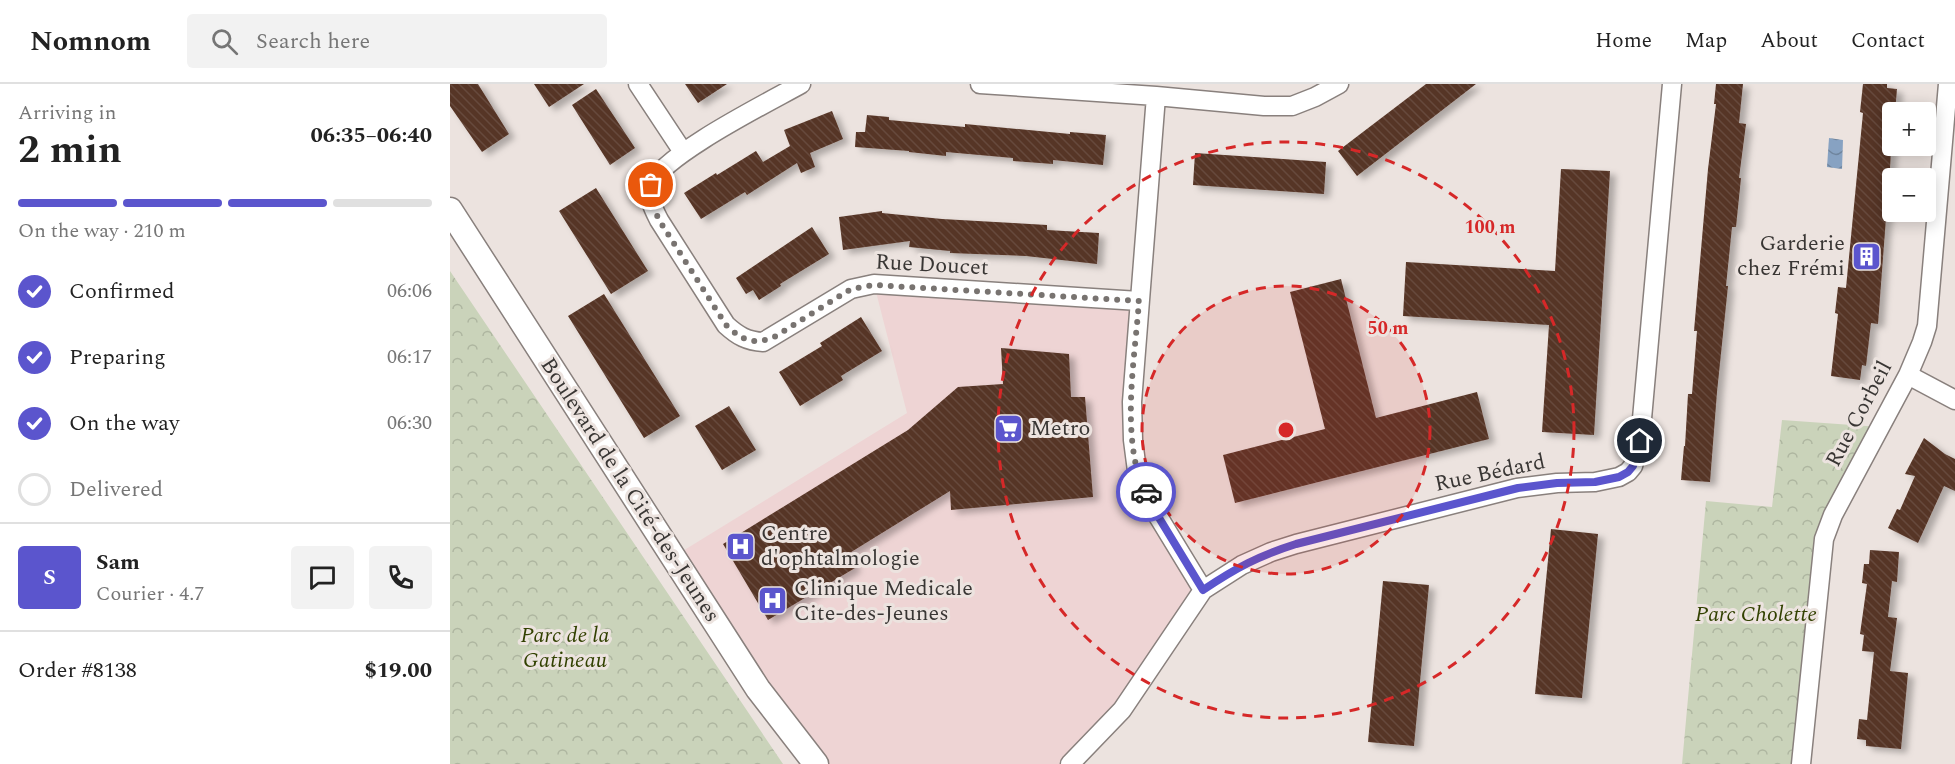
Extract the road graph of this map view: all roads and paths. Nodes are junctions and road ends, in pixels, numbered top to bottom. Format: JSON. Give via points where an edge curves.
{"nodes":[{"id":1,"x":638,"y":84,"type":"edge"},
{"id":2,"x":801,"y":84,"type":"edge"},
{"id":3,"x":980,"y":84,"type":"edge"},
{"id":4,"x":1339,"y":84,"type":"edge"},
{"id":5,"x":1672,"y":84,"type":"edge"},
{"id":6,"x":1948,"y":84,"type":"edge"},
{"id":7,"x":1156,"y":96,"type":"junction"},
{"id":8,"x":682,"y":152,"type":"junction"},
{"id":9,"x":1948,"y":177,"type":"edge"},
{"id":10,"x":450,"y":210,"type":"edge"},
{"id":11,"x":1139,"y":301,"type":"junction"},
{"id":12,"x":1908,"y":375,"type":"junction"},
{"id":13,"x":1955,"y":400,"type":"edge"},
{"id":14,"x":1203,"y":590,"type":"junction"},
{"id":15,"x":816,"y":764,"type":"edge"},
{"id":16,"x":1070,"y":764,"type":"edge"},
{"id":17,"x":1801,"y":764,"type":"edge"}],
"edges":[{"from":1,"to":8,"type":"street"},
{"from":2,"to":8,"type":"street","name":"Rue Doucet"},
{"from":3,"to":7,"type":"street"},
{"from":4,"to":7,"type":"street","via":[[1292,105]]},
{"from":5,"to":14,"type":"street","name":"Rue Bédard","via":[[1640,441],[1628,472],[1610,480],[1518,488],[1296,544],[1242,565]]},
{"from":6,"to":9,"type":"street","name":"Rue Corbeil"},
{"from":7,"to":11,"type":"street"},
{"from":8,"to":11,"type":"street","name":"Rue Doucet","via":[[651,185],[651,202],[726,325],[750,341],[763,342],[776,336],[851,289],[863,286]]},
{"from":9,"to":12,"type":"street","name":"Rue Corbeil","via":[[1927,326]]},
{"from":10,"to":15,"type":"street","name":"Boulevard de la Cité-des-Jeunes","via":[[758,689]]},
{"from":11,"to":14,"type":"street","via":[[1132,402],[1137,471],[1153,508]]},
{"from":12,"to":13,"type":"street"},
{"from":12,"to":17,"type":"street","name":"Rue Corbeil","via":[[1824,539]]},
{"from":14,"to":16,"type":"street","name":"Rue Bédard","via":[[1122,710]]}]}
